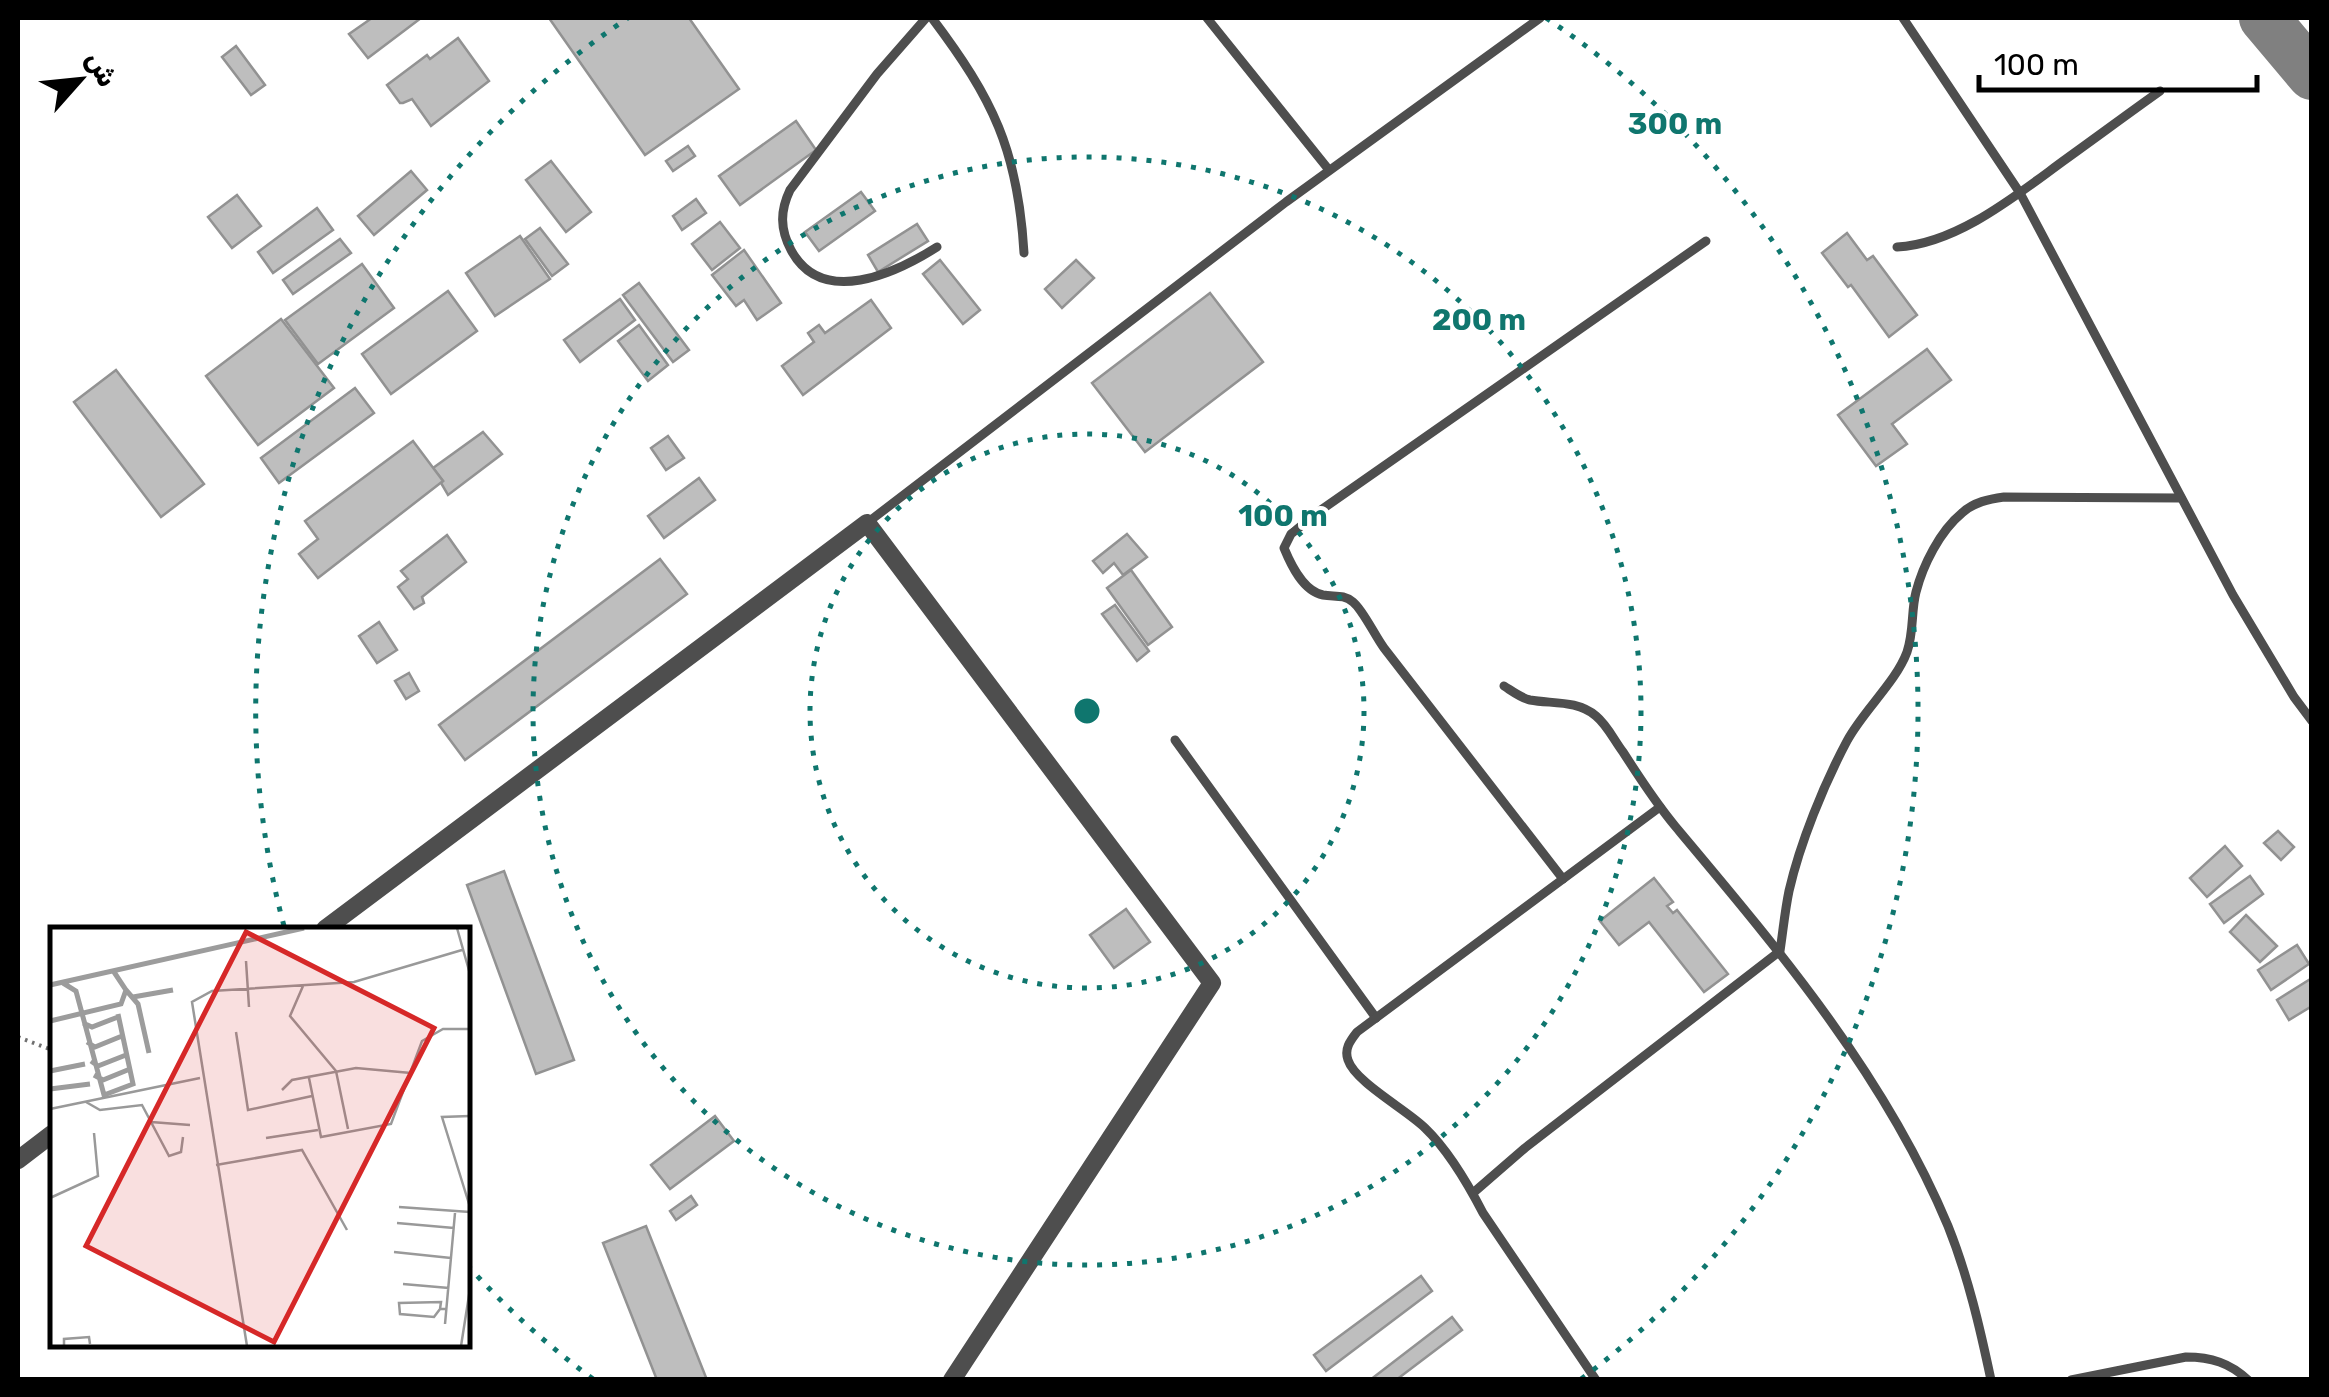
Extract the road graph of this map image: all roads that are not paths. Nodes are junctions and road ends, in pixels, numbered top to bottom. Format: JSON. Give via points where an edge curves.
{"nodes":[{"id":1,"x":929,"y":18,"type":"edge"},
{"id":2,"x":1207,"y":18,"type":"edge"},
{"id":3,"x":1540,"y":18,"type":"edge"},
{"id":4,"x":1903,"y":18,"type":"edge"},
{"id":5,"x":2160,"y":90,"type":"dead end"},
{"id":6,"x":1329,"y":170,"type":"junction"},
{"id":7,"x":2020,"y":193,"type":"junction"},
{"id":8,"x":1706,"y":242,"type":"dead end"},
{"id":9,"x":937,"y":247,"type":"dead end"},
{"id":10,"x":1897,"y":247,"type":"dead end"},
{"id":11,"x":1024,"y":253,"type":"dead end"},
{"id":12,"x":2181,"y":498,"type":"junction"},
{"id":13,"x":867,"y":523,"type":"junction"},
{"id":14,"x":1504,"y":686,"type":"dead end"},
{"id":15,"x":2312,"y":721,"type":"edge"},
{"id":16,"x":1176,"y":740,"type":"dead end"},
{"id":17,"x":1660,"y":808,"type":"junction"},
{"id":18,"x":1563,"y":879,"type":"junction"},
{"id":19,"x":328,"y":927,"type":"edge"},
{"id":20,"x":1780,"y":951,"type":"junction"},
{"id":21,"x":1376,"y":1018,"type":"junction"},
{"id":22,"x":50,"y":1136,"type":"edge"},
{"id":23,"x":18,"y":1160,"type":"edge"},
{"id":24,"x":1472,"y":1193,"type":"junction"},
{"id":25,"x":952,"y":1380,"type":"edge"},
{"id":26,"x":1596,"y":1380,"type":"edge"},
{"id":27,"x":1991,"y":1380,"type":"edge"},
{"id":28,"x":2070,"y":1380,"type":"edge"},
{"id":29,"x":2248,"y":1380,"type":"edge"}],
"edges":[{"from":1,"to":9,"type":"lane","via":[[887,61],[790,190],[782,223],[806,269],[838,282],[885,275]]},
{"from":1,"to":11,"type":"lane","via":[[983,91],[1001,129],[1022,211]]},
{"from":2,"to":6,"type":"lane"},
{"from":3,"to":6,"type":"lane"},
{"from":4,"to":7,"type":"lane"},
{"from":5,"to":7,"type":"lane"},
{"from":6,"to":13,"type":"lane"},
{"from":7,"to":10,"type":"lane","via":[[1949,234]]},
{"from":7,"to":12,"type":"lane"},
{"from":8,"to":18,"type":"lane","via":[[1321,510],[1284,548],[1306,586],[1360,608]]},
{"from":12,"to":15,"type":"lane"},
{"from":12,"to":20,"type":"lane","via":[[2004,497],[1963,511],[1947,528],[1925,566],[1906,653],[1847,741],[1806,834]]},
{"from":13,"to":19,"type":"street"},
{"from":13,"to":25,"type":"street","via":[[1212,983]]},
{"from":14,"to":17,"type":"lane","via":[[1527,700],[1594,714]]},
{"from":16,"to":21,"type":"lane"},
{"from":17,"to":18,"type":"lane"},
{"from":17,"to":20,"type":"lane"},
{"from":18,"to":21,"type":"lane"},
{"from":20,"to":24,"type":"lane"},
{"from":20,"to":27,"type":"lane","via":[[1856,1058],[1923,1174],[1967,1282]]},
{"from":21,"to":24,"type":"lane","via":[[1348,1043],[1352,1068],[1428,1130]]},
{"from":22,"to":23,"type":"street"},
{"from":24,"to":26,"type":"lane"},
{"from":28,"to":29,"type":"lane","via":[[2201,1357],[2230,1365]]}]}
